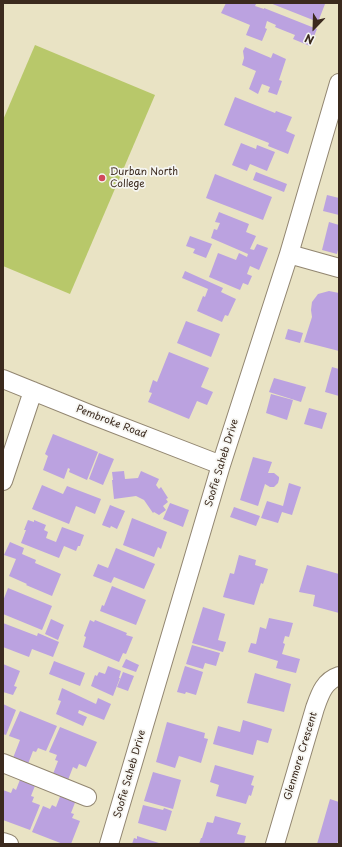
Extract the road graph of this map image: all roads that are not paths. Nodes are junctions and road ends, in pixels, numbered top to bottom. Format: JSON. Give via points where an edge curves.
{"nodes":[{"id":1,"x":339,"y":83,"type":"edge"},
{"id":2,"x":289,"y":254,"type":"junction"},
{"id":3,"x":339,"y":268,"type":"edge"},
{"id":4,"x":3,"y":378,"type":"edge"},
{"id":5,"x":33,"y":391,"type":"junction"},
{"id":6,"x":221,"y":465,"type":"junction"},
{"id":7,"x":3,"y":481,"type":"edge"},
{"id":8,"x":336,"y":677,"type":"edge"},
{"id":9,"x":3,"y":763,"type":"edge"},
{"id":10,"x":87,"y":797,"type":"dead end"},
{"id":11,"x":3,"y":842,"type":"edge"},
{"id":12,"x":9,"y":844,"type":"edge"},
{"id":13,"x":109,"y":844,"type":"edge"},
{"id":14,"x":275,"y":844,"type":"edge"}],
"edges":[{"from":1,"to":2,"type":"street","name":"Soofie Saheb Drive"},
{"from":2,"to":3,"type":"street"},
{"from":2,"to":6,"type":"street","name":"Soofie Saheb Drive"},
{"from":4,"to":5,"type":"street","name":"Pembroke Road"},
{"from":5,"to":6,"type":"street","name":"Pembroke Road"},
{"from":5,"to":7,"type":"street"},
{"from":6,"to":13,"type":"street","name":"Soofie Saheb Drive"},
{"from":8,"to":14,"type":"street","name":"Glenmore Crescent","via":[[324,687],[315,708]]},
{"from":9,"to":10,"type":"street"},
{"from":11,"to":12,"type":"street"}]}
